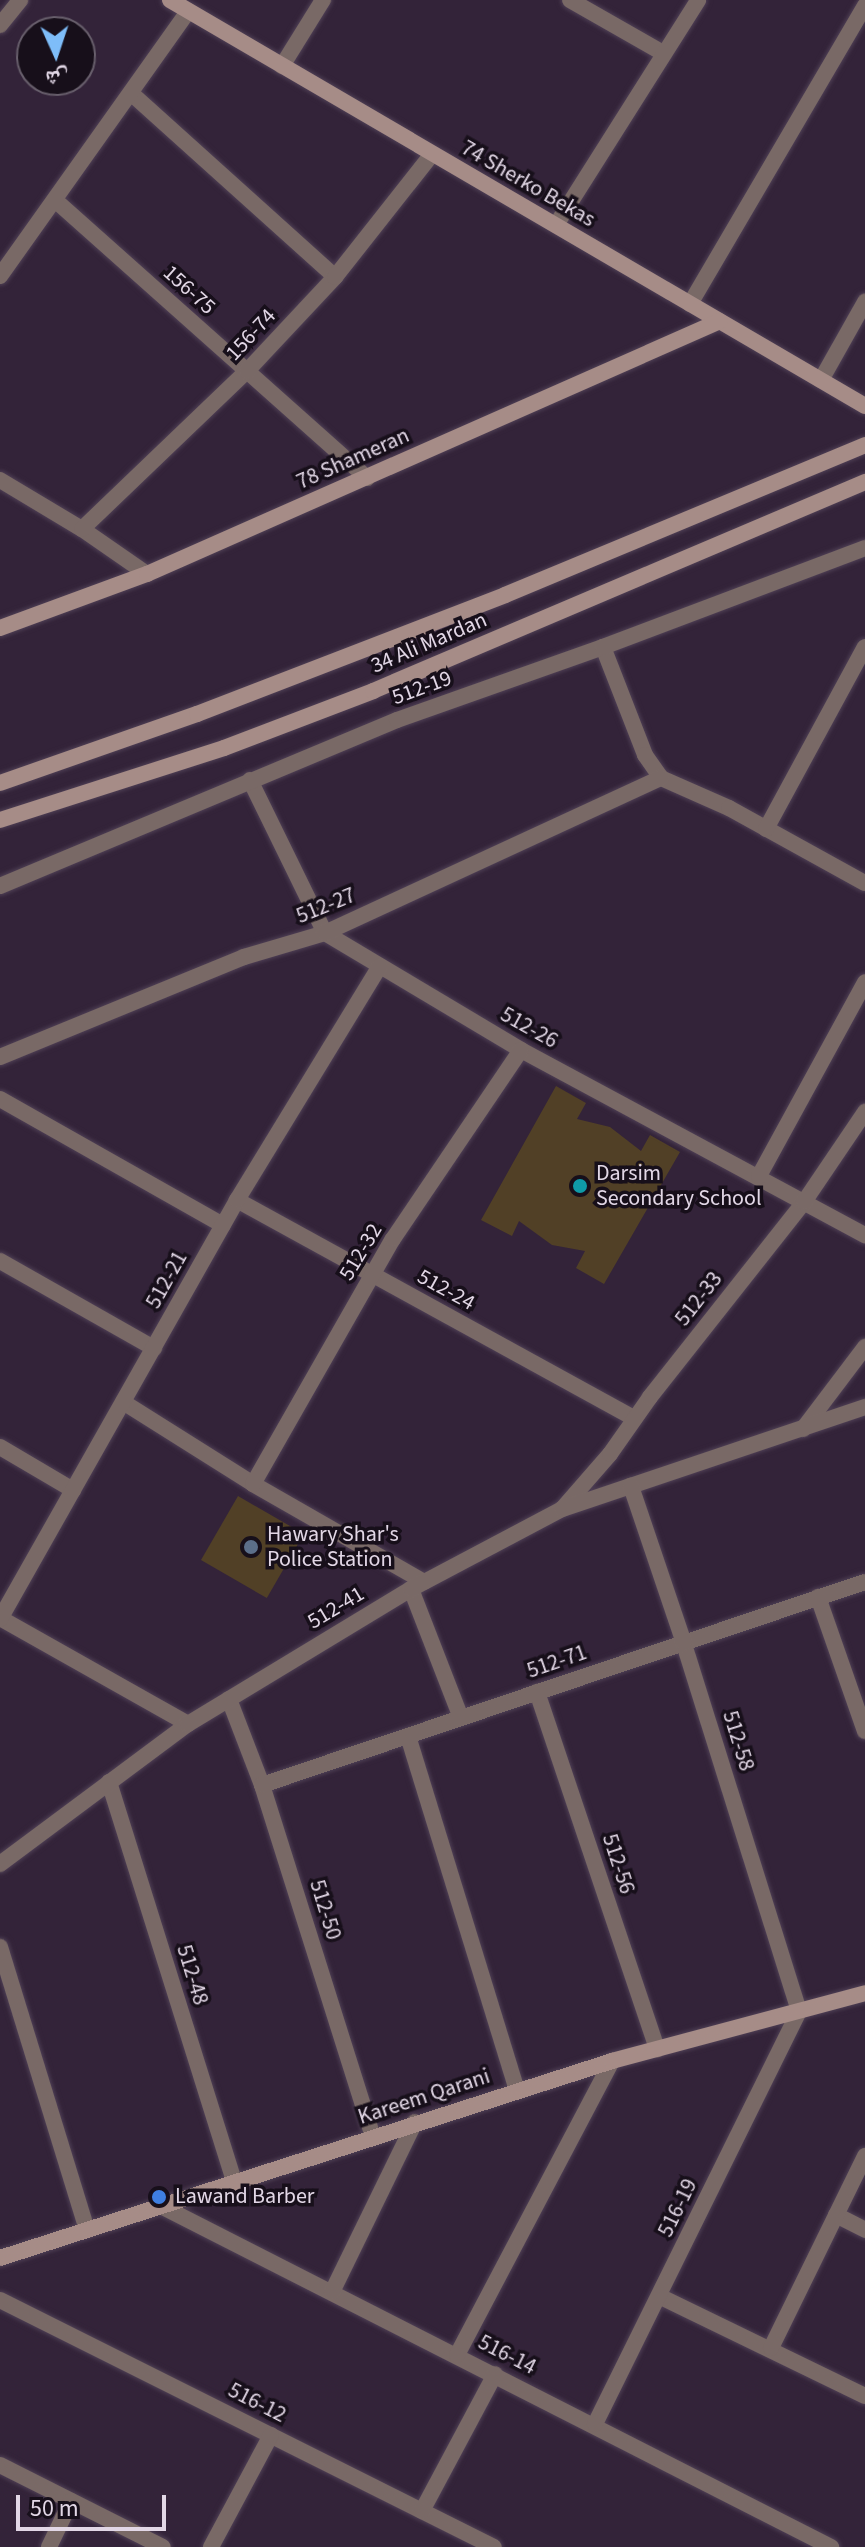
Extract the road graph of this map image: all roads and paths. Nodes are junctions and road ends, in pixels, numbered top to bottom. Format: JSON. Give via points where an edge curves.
{"nodes":[{"id":1,"x":20,"y":0,"type":"edge"},
{"id":2,"x":170,"y":0,"type":"edge"},
{"id":3,"x":323,"y":0,"type":"edge"},
{"id":4,"x":570,"y":0,"type":"edge"},
{"id":5,"x":698,"y":0,"type":"edge"},
{"id":6,"x":865,"y":6,"type":"edge"},
{"id":7,"x":188,"y":11,"type":"junction"},
{"id":8,"x":0,"y":25,"type":"edge"},
{"id":9,"x":663,"y":53,"type":"junction"},
{"id":10,"x":282,"y":66,"type":"junction"},
{"id":11,"x":132,"y":94,"type":"junction"},
{"id":12,"x":432,"y":154,"type":"junction"},
{"id":13,"x":55,"y":200,"type":"junction"},
{"id":14,"x":556,"y":225,"type":"junction"},
{"id":15,"x":0,"y":276,"type":"edge"},
{"id":16,"x":335,"y":277,"type":"junction"},
{"id":17,"x":865,"y":302,"type":"edge"},
{"id":18,"x":690,"y":304,"type":"junction"},
{"id":19,"x":720,"y":321,"type":"junction"},
{"id":20,"x":247,"y":371,"type":"junction"},
{"id":21,"x":821,"y":380,"type":"junction"},
{"id":22,"x":865,"y":406,"type":"edge"},
{"id":23,"x":865,"y":445,"type":"edge"},
{"id":24,"x":367,"y":478,"type":"junction"},
{"id":25,"x":0,"y":480,"type":"edge"},
{"id":26,"x":865,"y":482,"type":"edge"},
{"id":27,"x":82,"y":529,"type":"junction"},
{"id":28,"x":865,"y":548,"type":"edge"},
{"id":29,"x":147,"y":574,"type":"junction"},
{"id":30,"x":0,"y":628,"type":"edge"},
{"id":31,"x":603,"y":647,"type":"junction"},
{"id":32,"x":865,"y":647,"type":"edge"},
{"id":33,"x":0,"y":769,"type":"edge"},
{"id":34,"x":20,"y":777,"type":"junction"},
{"id":35,"x":661,"y":778,"type":"junction"},
{"id":36,"x":250,"y":780,"type":"junction"},
{"id":37,"x":0,"y":783,"type":"edge"},
{"id":38,"x":0,"y":820,"type":"edge"},
{"id":39,"x":766,"y":829,"type":"junction"},
{"id":40,"x":865,"y":883,"type":"edge"},
{"id":41,"x":0,"y":886,"type":"edge"},
{"id":42,"x":325,"y":933,"type":"junction"},
{"id":43,"x":380,"y":966,"type":"junction"},
{"id":44,"x":865,"y":982,"type":"edge"},
{"id":45,"x":521,"y":1050,"type":"junction"},
{"id":46,"x":0,"y":1057,"type":"edge"},
{"id":47,"x":0,"y":1099,"type":"edge"},
{"id":48,"x":865,"y":1112,"type":"edge"},
{"id":49,"x":759,"y":1176,"type":"junction"},
{"id":50,"x":237,"y":1200,"type":"junction"},
{"id":51,"x":804,"y":1202,"type":"junction"},
{"id":52,"x":223,"y":1225,"type":"junction"},
{"id":53,"x":865,"y":1235,"type":"edge"},
{"id":54,"x":0,"y":1261,"type":"edge"},
{"id":55,"x":373,"y":1275,"type":"junction"},
{"id":56,"x":865,"y":1347,"type":"edge"},
{"id":57,"x":154,"y":1348,"type":"junction"},
{"id":58,"x":123,"y":1402,"type":"junction"},
{"id":59,"x":865,"y":1407,"type":"edge"},
{"id":60,"x":634,"y":1418,"type":"junction"},
{"id":61,"x":802,"y":1430,"type":"junction"},
{"id":62,"x":0,"y":1447,"type":"edge"},
{"id":63,"x":253,"y":1484,"type":"junction"},
{"id":64,"x":631,"y":1486,"type":"junction"},
{"id":65,"x":73,"y":1490,"type":"junction"},
{"id":66,"x":562,"y":1509,"type":"junction"},
{"id":67,"x":865,"y":1582,"type":"edge"},
{"id":68,"x":418,"y":1586,"type":"junction"},
{"id":69,"x":818,"y":1597,"type":"junction"},
{"id":70,"x":0,"y":1618,"type":"edge"},
{"id":71,"x":684,"y":1643,"type":"junction"},
{"id":72,"x":537,"y":1692,"type":"junction"},
{"id":73,"x":229,"y":1699,"type":"junction"},
{"id":74,"x":461,"y":1718,"type":"junction"},
{"id":75,"x":188,"y":1724,"type":"junction"},
{"id":76,"x":865,"y":1731,"type":"edge"},
{"id":77,"x":408,"y":1736,"type":"junction"},
{"id":78,"x":109,"y":1782,"type":"junction"},
{"id":79,"x":262,"y":1785,"type":"junction"},
{"id":80,"x":0,"y":1864,"type":"edge"},
{"id":81,"x":0,"y":1947,"type":"edge"},
{"id":82,"x":865,"y":1993,"type":"edge"},
{"id":83,"x":799,"y":2011,"type":"junction"},
{"id":84,"x":657,"y":2049,"type":"junction"},
{"id":85,"x":612,"y":2061,"type":"junction"},
{"id":86,"x":517,"y":2091,"type":"junction"},
{"id":87,"x":415,"y":2122,"type":"junction"},
{"id":88,"x":373,"y":2136,"type":"junction"},
{"id":89,"x":865,"y":2156,"type":"edge"},
{"id":90,"x":234,"y":2182,"type":"junction"},
{"id":91,"x":161,"y":2206,"type":"junction"},
{"id":92,"x":836,"y":2215,"type":"junction"},
{"id":93,"x":87,"y":2230,"type":"junction"},
{"id":94,"x":865,"y":2230,"type":"edge"},
{"id":95,"x":0,"y":2258,"type":"edge"},
{"id":96,"x":332,"y":2292,"type":"junction"},
{"id":97,"x":659,"y":2296,"type":"junction"},
{"id":98,"x":0,"y":2300,"type":"edge"},
{"id":99,"x":771,"y":2348,"type":"junction"},
{"id":100,"x":457,"y":2355,"type":"junction"},
{"id":101,"x":495,"y":2374,"type":"junction"},
{"id":102,"x":865,"y":2396,"type":"edge"},
{"id":103,"x":595,"y":2424,"type":"junction"},
{"id":104,"x":271,"y":2435,"type":"junction"},
{"id":105,"x":0,"y":2465,"type":"edge"},
{"id":106,"x":71,"y":2501,"type":"junction"},
{"id":107,"x":422,"y":2511,"type":"junction"},
{"id":108,"x":49,"y":2547,"type":"edge"},
{"id":109,"x":163,"y":2547,"type":"edge"},
{"id":110,"x":211,"y":2547,"type":"edge"},
{"id":111,"x":494,"y":2547,"type":"edge"},
{"id":112,"x":831,"y":2547,"type":"edge"}],
"edges":[{"from":1,"to":8,"type":"street"},
{"from":2,"to":7,"type":"street","name":"74 Sherko Bekas"},
{"from":3,"to":10,"type":"street"},
{"from":4,"to":9,"type":"street"},
{"from":5,"to":9,"type":"street"},
{"from":6,"to":18,"type":"street"},
{"from":7,"to":10,"type":"street","name":"74 Sherko Bekas"},
{"from":7,"to":11,"type":"street"},
{"from":9,"to":14,"type":"street"},
{"from":10,"to":12,"type":"street","name":"74 Sherko Bekas"},
{"from":11,"to":13,"type":"street"},
{"from":11,"to":16,"type":"street"},
{"from":12,"to":14,"type":"street","name":"74 Sherko Bekas"},
{"from":12,"to":16,"type":"street","name":"156-74"},
{"from":13,"to":15,"type":"street"},
{"from":13,"to":20,"type":"street","name":"156-75"},
{"from":14,"to":18,"type":"street","name":"74 Sherko Bekas"},
{"from":16,"to":20,"type":"street","name":"156-74"},
{"from":17,"to":21,"type":"street"},
{"from":18,"to":19,"type":"street","name":"74 Sherko Bekas"},
{"from":19,"to":21,"type":"street","name":"74 Sherko Bekas"},
{"from":19,"to":24,"type":"street","name":"78 Shameran"},
{"from":20,"to":24,"type":"street","name":"156-75"},
{"from":20,"to":27,"type":"street","name":"156-74"},
{"from":21,"to":22,"type":"street","name":"74 Sherko Bekas"},
{"from":23,"to":34,"type":"street","name":"34 Ali Mardan","via":[[505,595]]},
{"from":24,"to":29,"type":"street","name":"78 Shameran"},
{"from":25,"to":27,"type":"street"},
{"from":26,"to":38,"type":"street","name":"34 Ali Mardan","via":[[373,691],[224,748]]},
{"from":27,"to":29,"type":"street"},
{"from":28,"to":31,"type":"street","name":"512-19"},
{"from":29,"to":30,"type":"street","name":"78 Shameran"},
{"from":31,"to":35,"type":"street","via":[[645,755]]},
{"from":31,"to":36,"type":"street","name":"512-19","via":[[397,720]]},
{"from":32,"to":39,"type":"street"},
{"from":33,"to":34,"type":"street"},
{"from":34,"to":37,"type":"street","name":"34 Ali Mardan"},
{"from":35,"to":39,"type":"street"},
{"from":35,"to":42,"type":"street","name":"512-27"},
{"from":36,"to":41,"type":"street","name":"512-19"},
{"from":36,"to":42,"type":"street"},
{"from":39,"to":40,"type":"street"},
{"from":42,"to":43,"type":"street","name":"512-26"},
{"from":42,"to":46,"type":"street","name":"512-27","via":[[244,957]]},
{"from":43,"to":45,"type":"street","name":"512-26"},
{"from":43,"to":50,"type":"street","name":"512-21"},
{"from":44,"to":49,"type":"street"},
{"from":45,"to":49,"type":"street","name":"512-26"},
{"from":45,"to":55,"type":"street","name":"512-32"},
{"from":47,"to":52,"type":"street"},
{"from":48,"to":51,"type":"street","name":"512-33"},
{"from":49,"to":51,"type":"street","name":"512-26"},
{"from":50,"to":52,"type":"street","name":"512-21"},
{"from":50,"to":55,"type":"street","name":"512-24"},
{"from":51,"to":53,"type":"street","name":"512-26"},
{"from":51,"to":60,"type":"street","name":"512-33"},
{"from":52,"to":57,"type":"street","name":"512-21"},
{"from":54,"to":57,"type":"street"},
{"from":55,"to":60,"type":"street","name":"512-24"},
{"from":55,"to":63,"type":"street","name":"512-32"},
{"from":56,"to":61,"type":"street"},
{"from":57,"to":58,"type":"street","name":"512-21"},
{"from":58,"to":63,"type":"street"},
{"from":58,"to":65,"type":"street","name":"512-21"},
{"from":59,"to":61,"type":"street","name":"512-41"},
{"from":60,"to":66,"type":"street","name":"512-33"},
{"from":61,"to":64,"type":"street","name":"512-41"},
{"from":62,"to":65,"type":"street"},
{"from":63,"to":68,"type":"street"},
{"from":64,"to":66,"type":"street","name":"512-41"},
{"from":64,"to":71,"type":"street","name":"512-58"},
{"from":65,"to":70,"type":"street","name":"512-21"},
{"from":66,"to":68,"type":"street","name":"512-41"},
{"from":67,"to":69,"type":"street","name":"512-71"},
{"from":68,"to":73,"type":"street","name":"512-41"},
{"from":68,"to":74,"type":"street"},
{"from":69,"to":71,"type":"street","name":"512-71"},
{"from":69,"to":76,"type":"street"},
{"from":70,"to":75,"type":"street"},
{"from":71,"to":72,"type":"street","name":"512-71"},
{"from":71,"to":83,"type":"street","name":"512-58"},
{"from":72,"to":74,"type":"street","name":"512-71"},
{"from":72,"to":84,"type":"street","name":"512-56"},
{"from":73,"to":75,"type":"street","name":"512-41"},
{"from":73,"to":79,"type":"street","name":"512-50"},
{"from":74,"to":77,"type":"street","name":"512-71"},
{"from":75,"to":78,"type":"street","name":"512-41"},
{"from":77,"to":79,"type":"street","name":"512-71"},
{"from":77,"to":86,"type":"street"},
{"from":78,"to":80,"type":"street","name":"512-41"},
{"from":78,"to":90,"type":"street","name":"512-48"},
{"from":79,"to":88,"type":"street","name":"512-50"},
{"from":81,"to":93,"type":"street"},
{"from":82,"to":83,"type":"street","name":"Kareem Qarani"},
{"from":83,"to":84,"type":"street","name":"Kareem Qarani"},
{"from":83,"to":97,"type":"street","name":"516-19"},
{"from":84,"to":85,"type":"street","name":"Kareem Qarani"},
{"from":85,"to":86,"type":"street","name":"Kareem Qarani"},
{"from":85,"to":100,"type":"street"},
{"from":86,"to":87,"type":"street","name":"Kareem Qarani"},
{"from":87,"to":88,"type":"street","name":"Kareem Qarani"},
{"from":87,"to":96,"type":"street"},
{"from":88,"to":90,"type":"street","name":"Kareem Qarani"},
{"from":89,"to":92,"type":"street"},
{"from":90,"to":91,"type":"street","name":"Kareem Qarani"},
{"from":91,"to":93,"type":"street","name":"Kareem Qarani"},
{"from":91,"to":96,"type":"street","name":"516-14"},
{"from":92,"to":94,"type":"street"},
{"from":92,"to":99,"type":"street"},
{"from":93,"to":95,"type":"street","name":"Kareem Qarani"},
{"from":96,"to":100,"type":"street","name":"516-14"},
{"from":97,"to":99,"type":"street"},
{"from":97,"to":103,"type":"street","name":"516-19"},
{"from":98,"to":104,"type":"street","name":"516-12"},
{"from":99,"to":102,"type":"street"},
{"from":100,"to":101,"type":"street","name":"516-14"},
{"from":101,"to":103,"type":"street","name":"516-14"},
{"from":101,"to":107,"type":"street"},
{"from":103,"to":112,"type":"street","name":"516-14"},
{"from":104,"to":107,"type":"street","name":"516-12"},
{"from":104,"to":110,"type":"street"},
{"from":105,"to":106,"type":"street"},
{"from":106,"to":108,"type":"street"},
{"from":106,"to":109,"type":"street"},
{"from":107,"to":111,"type":"street","name":"516-12"}]}
